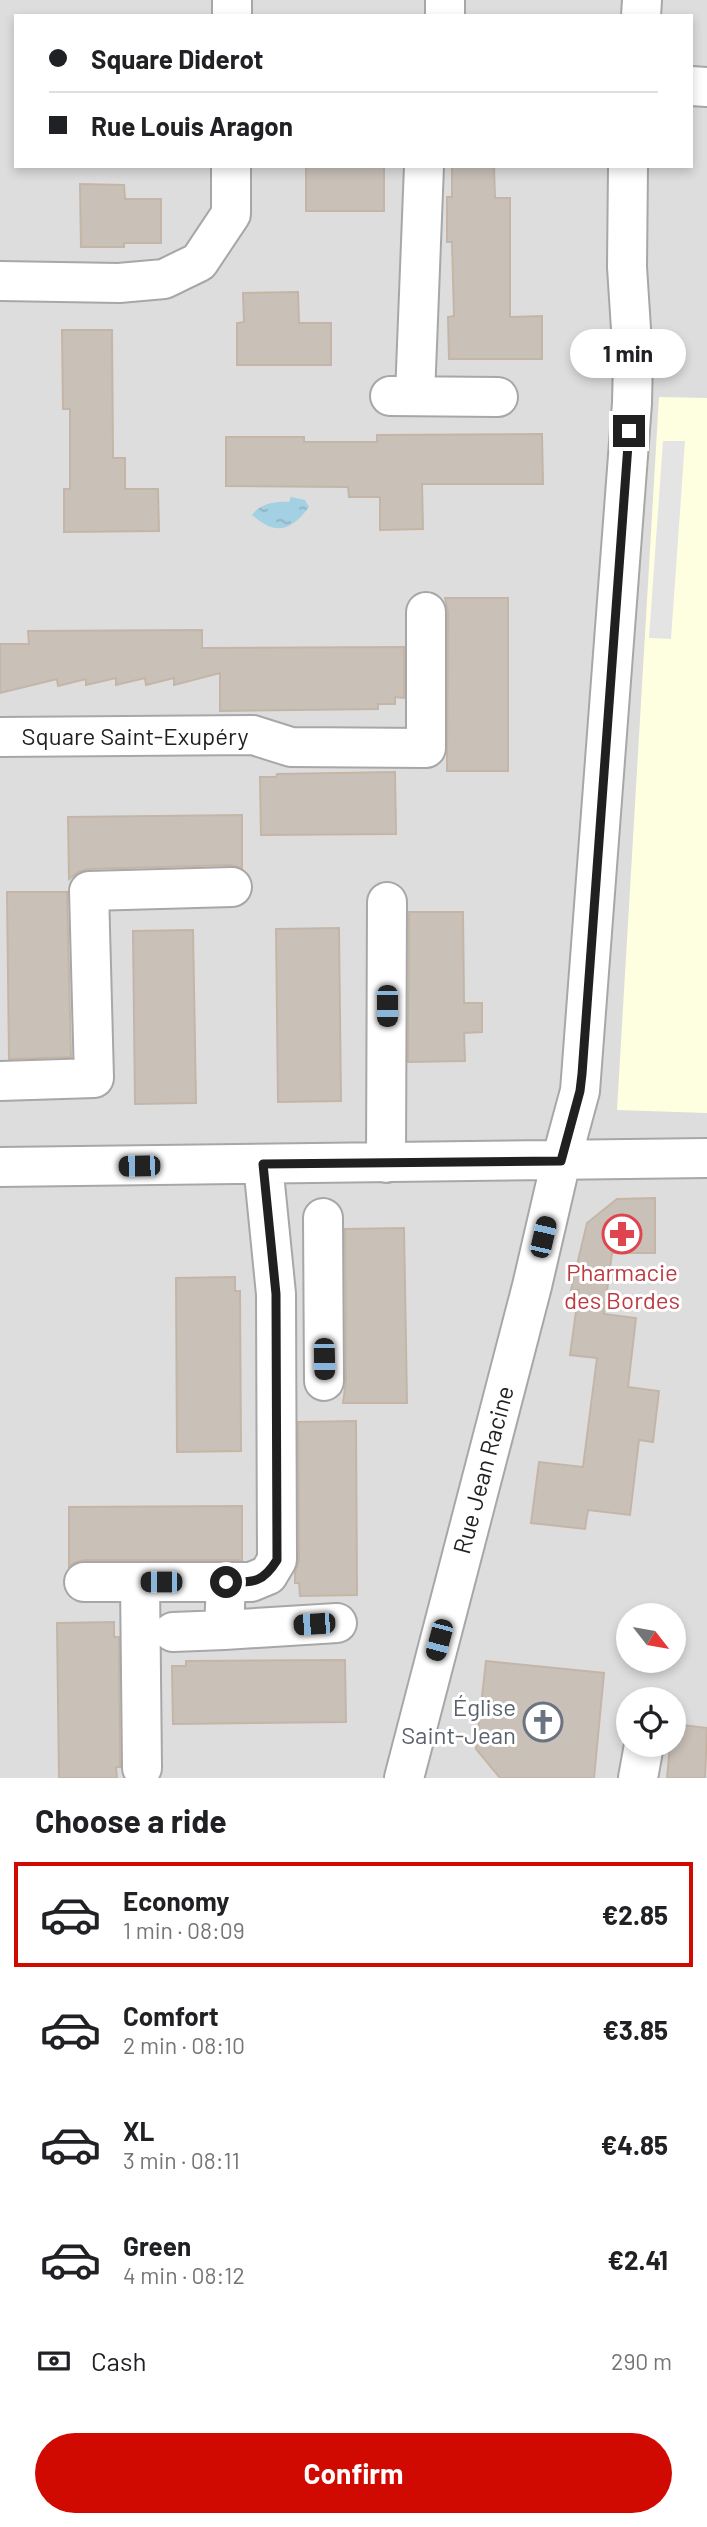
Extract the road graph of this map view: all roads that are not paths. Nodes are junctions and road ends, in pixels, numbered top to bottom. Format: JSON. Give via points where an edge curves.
{"nodes":[{"id":1,"x":232,"y":168,"type":"edge"},
{"id":2,"x":424,"y":168,"type":"edge"},
{"id":3,"x":628,"y":168,"type":"edge"},
{"id":4,"x":0,"y":281,"type":"edge"},
{"id":5,"x":498,"y":397,"type":"dead end"},
{"id":6,"x":426,"y":612,"type":"dead end"},
{"id":7,"x":0,"y":737,"type":"edge"},
{"id":8,"x":232,"y":887,"type":"dead end"},
{"id":9,"x":387,"y":902,"type":"dead end"},
{"id":10,"x":0,"y":1081,"type":"edge"},
{"id":11,"x":707,"y":1158,"type":"edge"},
{"id":12,"x":561,"y":1161,"type":"junction"},
{"id":13,"x":386,"y":1163,"type":"junction"},
{"id":14,"x":263,"y":1164,"type":"junction"},
{"id":15,"x":0,"y":1167,"type":"edge"},
{"id":16,"x":323,"y":1218,"type":"dead end"},
{"id":17,"x":323,"y":1292,"type":"junction"},
{"id":18,"x":276,"y":1294,"type":"junction"},
{"id":19,"x":324,"y":1381,"type":"dead end"},
{"id":20,"x":84,"y":1582,"type":"dead end"},
{"id":21,"x":140,"y":1582,"type":"junction"},
{"id":22,"x":226,"y":1582,"type":"junction"},
{"id":23,"x":337,"y":1623,"type":"dead end"},
{"id":24,"x":224,"y":1630,"type":"junction"},
{"id":25,"x":173,"y":1632,"type":"dead end"},
{"id":26,"x":641,"y":1757,"type":"edge"},
{"id":27,"x":142,"y":1768,"type":"dead end"},
{"id":28,"x":404,"y":1778,"type":"edge"},
{"id":29,"x":638,"y":1778,"type":"edge"}],
"edges":[{"from":1,"to":4,"type":"street","via":[[231,214],[199,262],[164,279]]},
{"from":2,"to":5,"type":"street","via":[[402,396]]},
{"from":3,"to":12,"type":"street","name":"Rue Jean Racine","via":[[626,267],[632,403],[582,1074]]},
{"from":6,"to":7,"type":"street","name":"Square Saint-Exupéry","via":[[426,748],[291,747],[253,734]]},
{"from":8,"to":10,"type":"street","via":[[89,891],[94,1078]]},
{"from":9,"to":13,"type":"street"},
{"from":11,"to":12,"type":"street"},
{"from":12,"to":13,"type":"street"},
{"from":12,"to":28,"type":"street","name":"Rue Jean Racine"},
{"from":13,"to":14,"type":"street"},
{"from":14,"to":15,"type":"street"},
{"from":14,"to":18,"type":"street"},
{"from":16,"to":17,"type":"street"},
{"from":17,"to":18,"type":"street"},
{"from":17,"to":19,"type":"street"},
{"from":18,"to":22,"type":"street","via":[[277,1560],[268,1575],[251,1582]]},
{"from":20,"to":21,"type":"street"},
{"from":21,"to":22,"type":"street"},
{"from":21,"to":27,"type":"street"},
{"from":22,"to":24,"type":"street"},
{"from":23,"to":24,"type":"street"},
{"from":24,"to":25,"type":"street"},
{"from":26,"to":29,"type":"street"}]}
